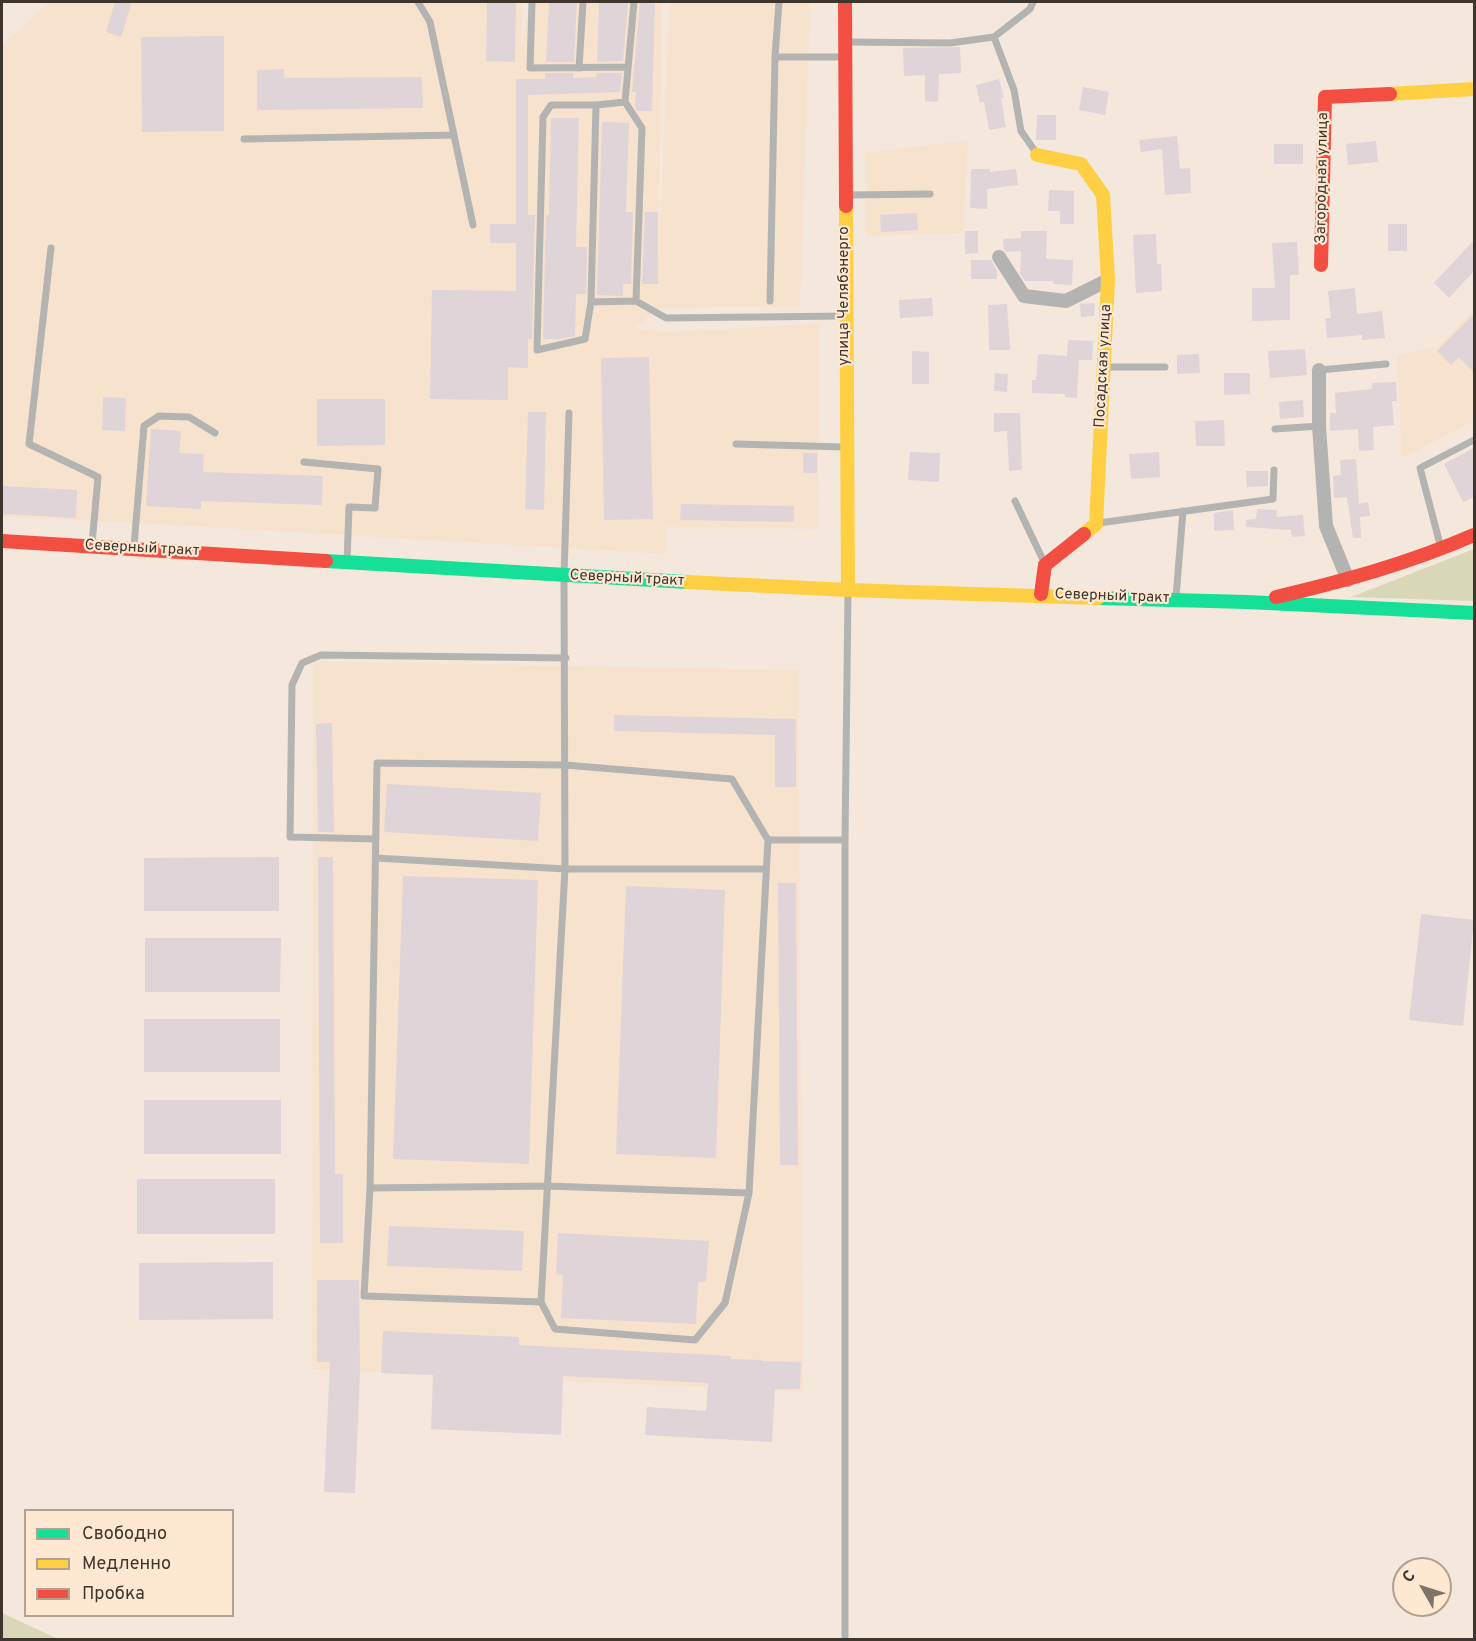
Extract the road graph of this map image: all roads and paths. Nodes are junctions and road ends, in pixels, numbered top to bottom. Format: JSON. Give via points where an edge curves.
{"nodes":[{"id":1,"x":418,"y":2,"type":"edge"},
{"id":2,"x":532,"y":2,"type":"edge"},
{"id":3,"x":584,"y":2,"type":"edge"},
{"id":4,"x":634,"y":2,"type":"edge"},
{"id":5,"x":779,"y":2,"type":"edge"},
{"id":6,"x":845,"y":2,"type":"edge"},
{"id":7,"x":1033,"y":2,"type":"edge"},
{"id":8,"x":994,"y":37,"type":"junction"},
{"id":9,"x":845,"y":42,"type":"junction"},
{"id":10,"x":775,"y":57,"type":"junction"},
{"id":11,"x":845,"y":57,"type":"junction"},
{"id":12,"x":628,"y":67,"type":"junction"},
{"id":13,"x":579,"y":68,"type":"junction"},
{"id":14,"x":1474,"y":90,"type":"edge"},
{"id":15,"x":625,"y":102,"type":"junction"},
{"id":16,"x":596,"y":105,"type":"junction"},
{"id":17,"x":454,"y":135,"type":"junction"},
{"id":18,"x":244,"y":139,"type":"dead end"},
{"id":19,"x":1038,"y":155,"type":"joint"},
{"id":20,"x":930,"y":194,"type":"dead end"},
{"id":21,"x":845,"y":195,"type":"junction"},
{"id":22,"x":473,"y":225,"type":"dead end"},
{"id":23,"x":51,"y":248,"type":"dead end"},
{"id":24,"x":999,"y":257,"type":"dead end"},
{"id":25,"x":1321,"y":266,"type":"dead end"},
{"id":26,"x":1108,"y":280,"type":"junction"},
{"id":27,"x":636,"y":301,"type":"junction"},
{"id":28,"x":770,"y":301,"type":"dead end"},
{"id":29,"x":591,"y":302,"type":"junction"},
{"id":30,"x":845,"y":316,"type":"junction"},
{"id":31,"x":1386,"y":364,"type":"dead end"},
{"id":32,"x":1105,"y":367,"type":"junction"},
{"id":33,"x":1165,"y":368,"type":"dead end"},
{"id":34,"x":1318,"y":370,"type":"joint"},
{"id":35,"x":569,"y":413,"type":"dead end"},
{"id":36,"x":1318,"y":426,"type":"junction"},
{"id":37,"x":1275,"y":429,"type":"dead end"},
{"id":38,"x":215,"y":433,"type":"dead end"},
{"id":39,"x":1474,"y":440,"type":"edge"},
{"id":40,"x":736,"y":444,"type":"dead end"},
{"id":41,"x":847,"y":447,"type":"junction"},
{"id":42,"x":304,"y":462,"type":"dead end"},
{"id":43,"x":1274,"y":470,"type":"dead end"},
{"id":44,"x":1015,"y":501,"type":"dead end"},
{"id":45,"x":1183,"y":512,"type":"junction"},
{"id":46,"x":1096,"y":524,"type":"junction"},
{"id":47,"x":1474,"y":535,"type":"edge"},
{"id":48,"x":2,"y":541,"type":"edge"},
{"id":49,"x":92,"y":546,"type":"junction"},
{"id":50,"x":134,"y":549,"type":"junction"},
{"id":51,"x":1442,"y":549,"type":"junction"},
{"id":52,"x":347,"y":562,"type":"junction"},
{"id":53,"x":1045,"y":565,"type":"junction"},
{"id":54,"x":564,"y":576,"type":"junction"},
{"id":55,"x":1348,"y":580,"type":"junction"},
{"id":56,"x":848,"y":590,"type":"junction"},
{"id":57,"x":1041,"y":594,"type":"junction"},
{"id":58,"x":1176,"y":599,"type":"junction"},
{"id":59,"x":1253,"y":602,"type":"junction"},
{"id":60,"x":1474,"y":613,"type":"edge"},
{"id":61,"x":566,"y":658,"type":"junction"},
{"id":62,"x":565,"y":765,"type":"junction"},
{"id":63,"x":376,"y":839,"type":"junction"},
{"id":64,"x":768,"y":840,"type":"junction"},
{"id":65,"x":845,"y":840,"type":"junction"},
{"id":66,"x":376,"y":858,"type":"junction"},
{"id":67,"x":565,"y":869,"type":"junction"},
{"id":68,"x":766,"y":869,"type":"junction"},
{"id":69,"x":547,"y":1186,"type":"junction"},
{"id":70,"x":370,"y":1188,"type":"junction"},
{"id":71,"x":749,"y":1192,"type":"junction"},
{"id":72,"x":541,"y":1302,"type":"junction"},
{"id":73,"x":845,"y":1640,"type":"edge"}],
"edges":[{"from":1,"to":17,"type":"lane","via":[[430,22]]},
{"from":2,"to":13,"type":"lane","via":[[530,68]]},
{"from":3,"to":13,"type":"lane"},
{"from":4,"to":12,"type":"lane"},
{"from":5,"to":10,"type":"lane"},
{"from":6,"to":9,"type":"main road","name":"улица Челябэнерго"},
{"from":7,"to":8,"type":"lane","via":[[1030,9]]},
{"from":8,"to":9,"type":"lane","via":[[950,43]]},
{"from":8,"to":19,"type":"lane","via":[[1014,90],[1021,131]]},
{"from":9,"to":11,"type":"main road","name":"улица Челябэнерго"},
{"from":10,"to":11,"type":"lane"},
{"from":10,"to":28,"type":"lane"},
{"from":11,"to":21,"type":"main road","name":"улица Челябэнерго"},
{"from":12,"to":13,"type":"lane"},
{"from":12,"to":15,"type":"lane"},
{"from":14,"to":25,"type":"main road","name":"Загородная улица","via":[[1324,97]]},
{"from":15,"to":16,"type":"lane"},
{"from":15,"to":27,"type":"lane","via":[[642,128]]},
{"from":16,"to":29,"type":"lane"},
{"from":16,"to":29,"type":"lane","via":[[551,105],[543,117],[537,350],[585,339]]},
{"from":17,"to":18,"type":"lane"},
{"from":17,"to":22,"type":"lane"},
{"from":19,"to":26,"type":"main road","name":"Посадская улица","via":[[1082,164],[1103,195]]},
{"from":20,"to":21,"type":"lane"},
{"from":21,"to":30,"type":"main road","name":"улица Челябэнерго"},
{"from":23,"to":49,"type":"lane","via":[[29,444],[98,477]]},
{"from":24,"to":26,"type":"street","via":[[1024,296],[1066,301]]},
{"from":26,"to":32,"type":"main road","name":"Посадская улица"},
{"from":27,"to":29,"type":"lane"},
{"from":27,"to":30,"type":"lane","via":[[666,318]]},
{"from":30,"to":41,"type":"main road","name":"улица Челябэнерго"},
{"from":31,"to":34,"type":"lane"},
{"from":32,"to":33,"type":"lane"},
{"from":32,"to":46,"type":"main road","name":"Посадская улица"},
{"from":34,"to":36,"type":"street"},
{"from":35,"to":54,"type":"lane"},
{"from":36,"to":37,"type":"lane"},
{"from":36,"to":55,"type":"street","via":[[1326,526]]},
{"from":38,"to":50,"type":"lane","via":[[189,417],[159,416],[144,426]]},
{"from":39,"to":51,"type":"lane","via":[[1420,468]]},
{"from":40,"to":41,"type":"lane"},
{"from":41,"to":56,"type":"main road","name":"улица Челябэнерго"},
{"from":42,"to":52,"type":"lane","via":[[378,469],[375,508],[350,507]]},
{"from":43,"to":45,"type":"lane","via":[[1274,499]]},
{"from":44,"to":53,"type":"lane"},
{"from":45,"to":46,"type":"lane"},
{"from":45,"to":58,"type":"lane"},
{"from":46,"to":53,"type":"main road"},
{"from":47,"to":51,"type":"main road","name":"Северный тракт"},
{"from":48,"to":49,"type":"main road","name":"Северный тракт"},
{"from":49,"to":50,"type":"main road","name":"Северный тракт"},
{"from":50,"to":52,"type":"main road","name":"Северный тракт"},
{"from":51,"to":55,"type":"main road","name":"Северный тракт"},
{"from":52,"to":54,"type":"main road","name":"Северный тракт"},
{"from":53,"to":57,"type":"main road"},
{"from":54,"to":56,"type":"main road","name":"Северный тракт"},
{"from":54,"to":61,"type":"lane"},
{"from":55,"to":59,"type":"main road","name":"Северный тракт"},
{"from":56,"to":57,"type":"main road","name":"Северный тракт"},
{"from":56,"to":65,"type":"lane"},
{"from":57,"to":58,"type":"main road","name":"Северный тракт"},
{"from":58,"to":59,"type":"main road","name":"Северный тракт"},
{"from":59,"to":60,"type":"main road","name":"Северный тракт"},
{"from":61,"to":62,"type":"lane"},
{"from":61,"to":63,"type":"lane","via":[[321,655],[302,663],[292,685],[290,837]]},
{"from":62,"to":63,"type":"lane","via":[[377,763]]},
{"from":62,"to":64,"type":"lane","via":[[732,779]]},
{"from":62,"to":67,"type":"lane"},
{"from":63,"to":66,"type":"lane"},
{"from":64,"to":65,"type":"lane"},
{"from":64,"to":68,"type":"lane"},
{"from":65,"to":73,"type":"lane"},
{"from":66,"to":67,"type":"lane"},
{"from":66,"to":70,"type":"lane"},
{"from":67,"to":68,"type":"lane"},
{"from":67,"to":69,"type":"lane"},
{"from":68,"to":71,"type":"lane"},
{"from":69,"to":70,"type":"lane"},
{"from":69,"to":71,"type":"lane"},
{"from":69,"to":72,"type":"lane"},
{"from":70,"to":72,"type":"lane","via":[[364,1296]]},
{"from":71,"to":72,"type":"lane","via":[[724,1303],[695,1340],[555,1329]]}]}
